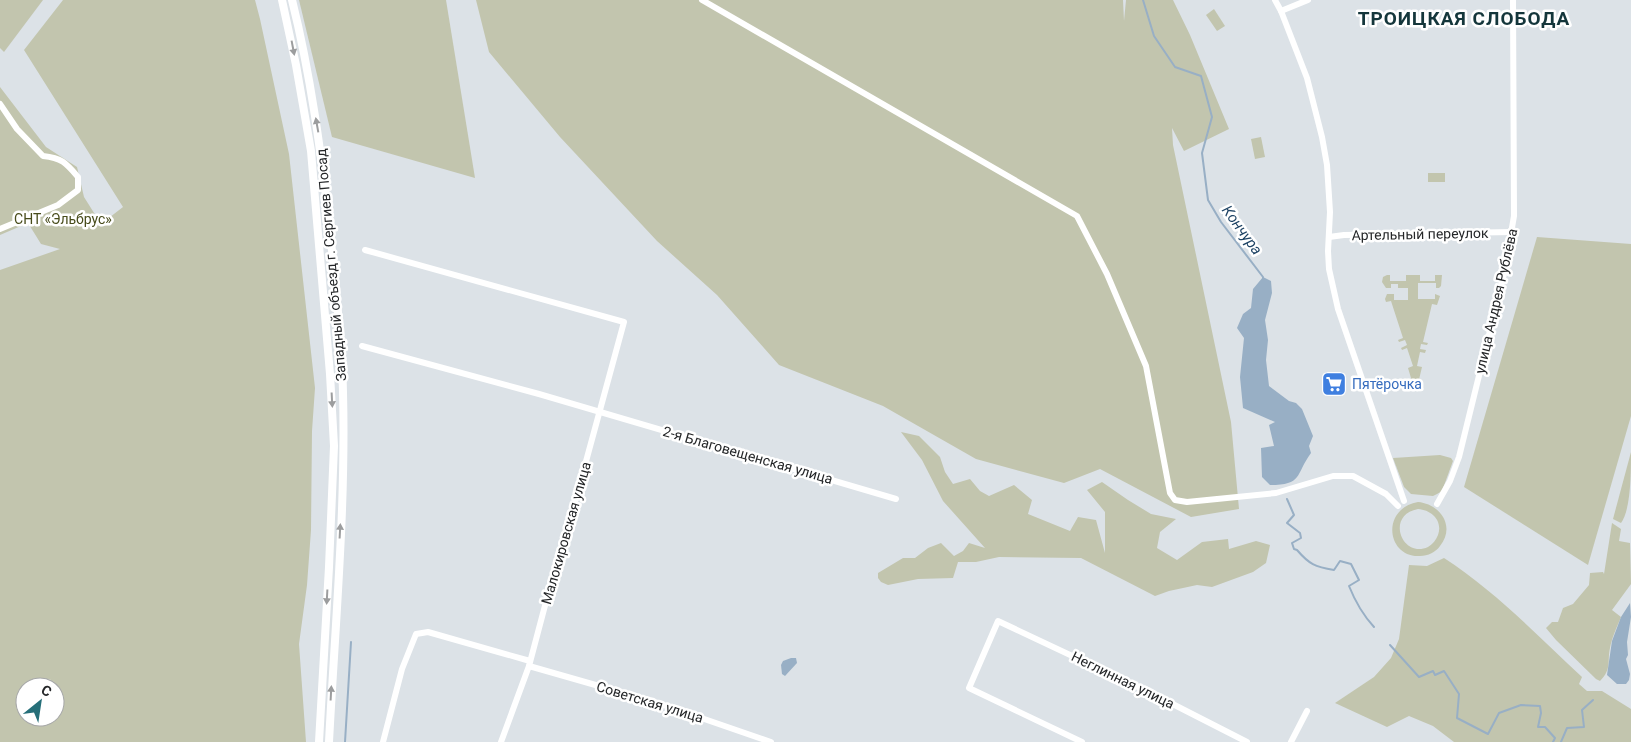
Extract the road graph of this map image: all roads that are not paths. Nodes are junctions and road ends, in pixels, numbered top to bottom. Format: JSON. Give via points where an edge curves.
{"nodes":[{"id":1,"x":282,"y":0,"type":"edge"},
{"id":2,"x":292,"y":0,"type":"edge"},
{"id":3,"x":702,"y":0,"type":"edge"},
{"id":4,"x":1275,"y":0,"type":"edge"},
{"id":5,"x":1308,"y":0,"type":"edge"},
{"id":6,"x":1512,"y":0,"type":"edge"},
{"id":7,"x":1281,"y":10,"type":"junction"},
{"id":8,"x":0,"y":104,"type":"edge"},
{"id":9,"x":1,"y":227,"type":"edge"},
{"id":10,"x":1512,"y":232,"type":"junction"},
{"id":11,"x":1329,"y":237,"type":"junction"},
{"id":12,"x":365,"y":250,"type":"dead end"},
{"id":13,"x":362,"y":346,"type":"dead end"},
{"id":14,"x":600,"y":412,"type":"junction"},
{"id":15,"x":896,"y":499,"type":"dead end"},
{"id":16,"x":1404,"y":502,"type":"dead end"},
{"id":17,"x":1436,"y":504,"type":"dead end"},
{"id":18,"x":1398,"y":506,"type":"dead end"},
{"id":19,"x":529,"y":664,"type":"junction"},
{"id":20,"x":1307,"y":711,"type":"dead end"},
{"id":21,"x":319,"y":742,"type":"edge"},
{"id":22,"x":329,"y":742,"type":"edge"},
{"id":23,"x":383,"y":742,"type":"edge"},
{"id":24,"x":501,"y":742,"type":"edge"},
{"id":25,"x":771,"y":742,"type":"edge"},
{"id":26,"x":1082,"y":742,"type":"edge"},
{"id":27,"x":1247,"y":742,"type":"edge"},
{"id":28,"x":1290,"y":742,"type":"edge"}],
"edges":[{"from":1,"to":21,"type":"main road","name":"Западный объезд г. Сергиев Посад","one_way":true,"via":[[311,151],[334,446]]},
{"from":22,"to":2,"type":"main road","name":"Западный объезд г. Сергиев Посад","one_way":true,"via":[[343,473],[340,329],[320,142]]},
{"from":3,"to":18,"type":"street","via":[[1077,216],[1107,274],[1146,366],[1170,493],[1175,500],[1187,502],[1276,493],[1333,476],[1353,476],[1386,494]]},
{"from":4,"to":7,"type":"street"},
{"from":5,"to":7,"type":"street"},
{"from":6,"to":10,"type":"street","name":"улица Андрея Рублёва"},
{"from":7,"to":11,"type":"street","via":[[1307,78],[1322,137],[1330,212]]},
{"from":8,"to":9,"type":"street","via":[[17,129],[43,156],[66,163],[78,177],[78,190],[58,205]]},
{"from":10,"to":11,"type":"street","name":"Артельный переулок"},
{"from":10,"to":17,"type":"street","name":"улица Андрея Рублёва","via":[[1459,457]]},
{"from":11,"to":16,"type":"street","via":[[1329,269],[1338,309]]},
{"from":12,"to":14,"type":"street","name":"Малокировская улица","via":[[624,322]]},
{"from":13,"to":14,"type":"street","name":"2-я Благовещенская улица"},
{"from":14,"to":15,"type":"street","name":"2-я Благовещенская улица"},
{"from":14,"to":19,"type":"street","name":"Малокировская улица"},
{"from":19,"to":23,"type":"street","name":"Советская улица","via":[[428,632],[416,634],[402,669]]},
{"from":19,"to":24,"type":"street","name":"Малокировская улица"},
{"from":19,"to":25,"type":"street","name":"Советская улица","via":[[656,702]]},
{"from":20,"to":28,"type":"street"},
{"from":26,"to":27,"type":"street","name":"Неглинная улица","via":[[969,688],[998,621]]}]}
